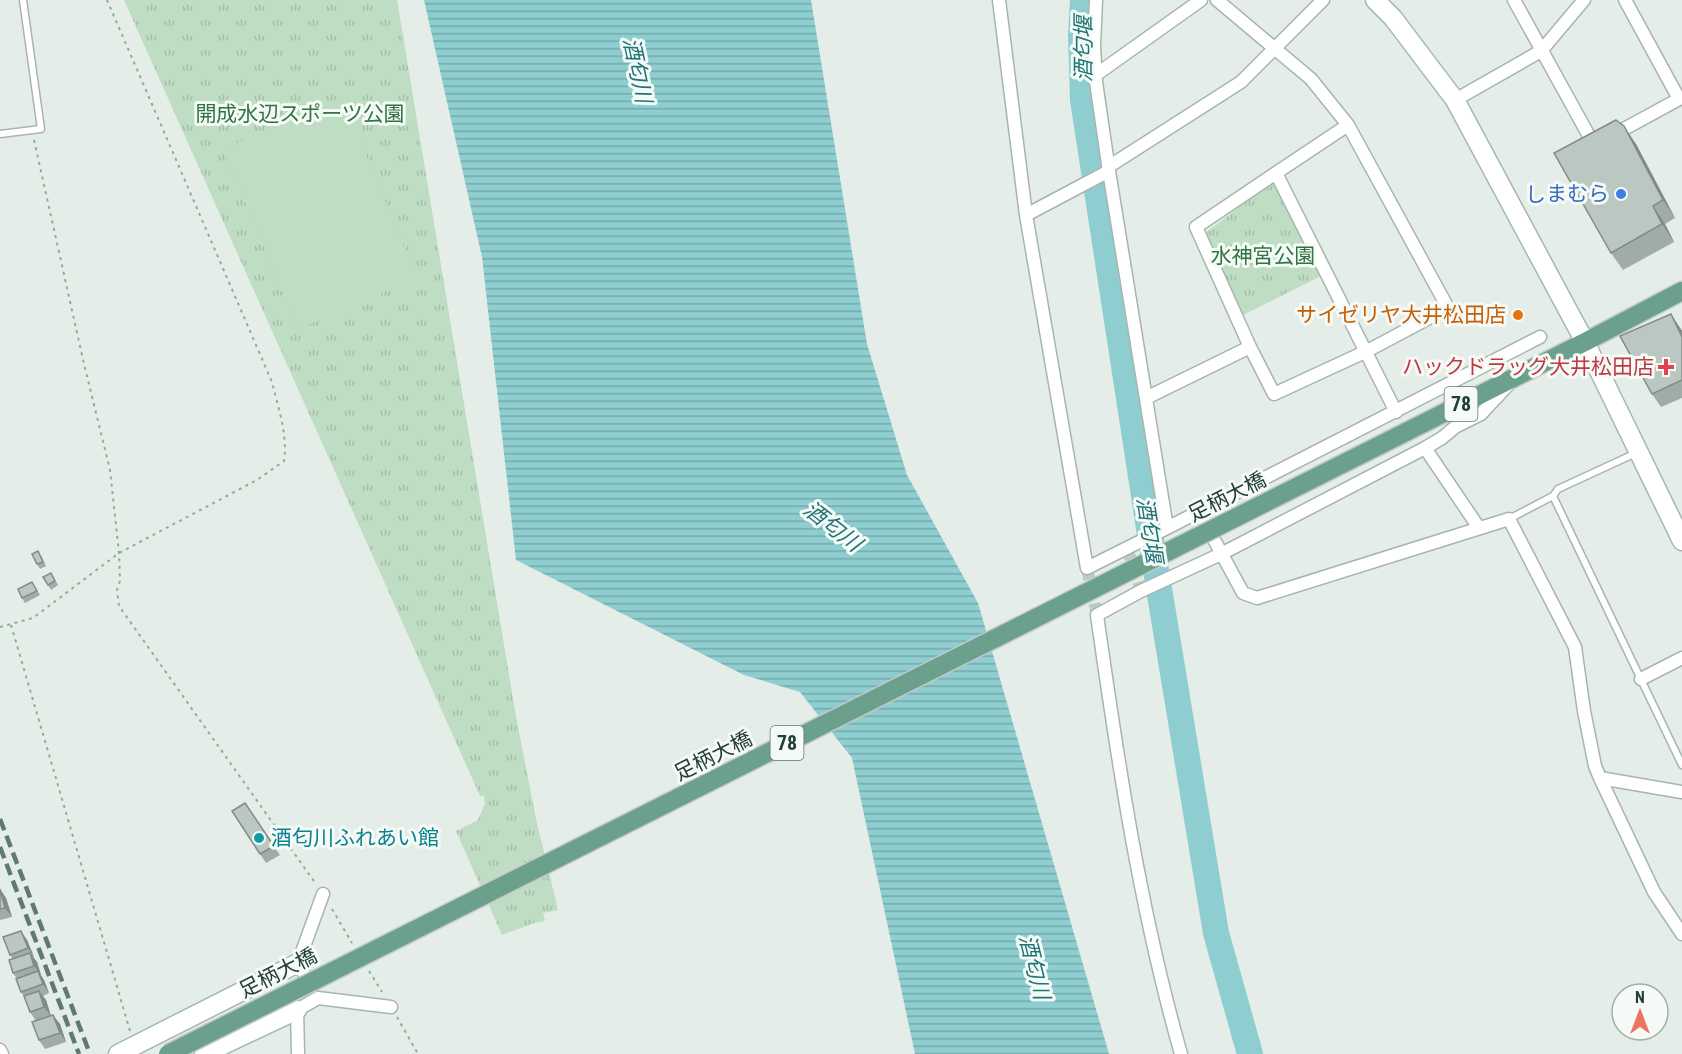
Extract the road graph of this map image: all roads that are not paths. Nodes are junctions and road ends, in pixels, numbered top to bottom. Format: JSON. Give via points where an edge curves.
{"nodes":[{"id":1,"x":23,"y":0,"type":"edge"},
{"id":2,"x":999,"y":0,"type":"edge"},
{"id":3,"x":1096,"y":0,"type":"edge"},
{"id":4,"x":1201,"y":0,"type":"edge"},
{"id":5,"x":1217,"y":0,"type":"edge"},
{"id":6,"x":1323,"y":0,"type":"edge"},
{"id":7,"x":1376,"y":0,"type":"edge"},
{"id":8,"x":1514,"y":0,"type":"edge"},
{"id":9,"x":1584,"y":0,"type":"edge"},
{"id":10,"x":1624,"y":0,"type":"edge"},
{"id":11,"x":1274,"y":47,"type":"junction"},
{"id":12,"x":1541,"y":51,"type":"junction"},
{"id":13,"x":1097,"y":74,"type":"junction"},
{"id":14,"x":1681,"y":98,"type":"edge"},
{"id":15,"x":1455,"y":100,"type":"junction"},
{"id":16,"x":1348,"y":125,"type":"junction"},
{"id":17,"x":0,"y":134,"type":"edge"},
{"id":18,"x":1276,"y":173,"type":"junction"},
{"id":19,"x":1102,"y":174,"type":"junction"},
{"id":20,"x":1026,"y":216,"type":"junction"},
{"id":21,"x":1682,"y":291,"type":"edge"},
{"id":22,"x":1540,"y":337,"type":"dead end"},
{"id":23,"x":1585,"y":342,"type":"junction"},
{"id":24,"x":1250,"y":347,"type":"junction"},
{"id":25,"x":1367,"y":351,"type":"junction"},
{"id":26,"x":1516,"y":377,"type":"junction"},
{"id":27,"x":1146,"y":398,"type":"junction"},
{"id":28,"x":1396,"y":412,"type":"junction"},
{"id":29,"x":1425,"y":448,"type":"junction"},
{"id":30,"x":1639,"y":452,"type":"junction"},
{"id":31,"x":1553,"y":496,"type":"junction"},
{"id":32,"x":1199,"y":512,"type":"junction"},
{"id":33,"x":1509,"y":519,"type":"junction"},
{"id":34,"x":1479,"y":528,"type":"junction"},
{"id":35,"x":1163,"y":530,"type":"junction"},
{"id":36,"x":1682,"y":541,"type":"edge"},
{"id":37,"x":1221,"y":554,"type":"junction"},
{"id":38,"x":1682,"y":658,"type":"edge"},
{"id":39,"x":1641,"y":679,"type":"junction"},
{"id":40,"x":1682,"y":765,"type":"edge"},
{"id":41,"x":1600,"y":778,"type":"junction"},
{"id":42,"x":1682,"y":792,"type":"edge"},
{"id":43,"x":323,"y":894,"type":"road end"},
{"id":44,"x":1682,"y":934,"type":"edge"},
{"id":45,"x":298,"y":963,"type":"junction"},
{"id":46,"x":318,"y":998,"type":"junction"},
{"id":47,"x":391,"y":1007,"type":"road end"},
{"id":48,"x":297,"y":1010,"type":"junction"},
{"id":49,"x":0,"y":1050,"type":"edge"},
{"id":50,"x":212,"y":1050,"type":"edge"},
{"id":51,"x":2,"y":1054,"type":"edge"},
{"id":52,"x":118,"y":1054,"type":"edge"},
{"id":53,"x":168,"y":1054,"type":"edge"},
{"id":54,"x":298,"y":1054,"type":"edge"},
{"id":55,"x":1181,"y":1054,"type":"edge"}],
"edges":[{"from":1,"to":17,"type":"lane","via":[[41,129]]},
{"from":2,"to":20,"type":"street"},
{"from":3,"to":13,"type":"street"},
{"from":4,"to":13,"type":"street"},
{"from":5,"to":11,"type":"street"},
{"from":6,"to":11,"type":"street"},
{"from":7,"to":15,"type":"street","via":[[1400,25]]},
{"from":8,"to":12,"type":"street"},
{"from":9,"to":12,"type":"street"},
{"from":10,"to":14,"type":"street"},
{"from":11,"to":16,"type":"street","via":[[1311,79]]},
{"from":11,"to":19,"type":"street","via":[[1241,82]]},
{"from":12,"to":14,"type":"street","via":[[1594,145]]},
{"from":12,"to":15,"type":"street"},
{"from":13,"to":19,"type":"street"},
{"from":15,"to":23,"type":"street"},
{"from":16,"to":18,"type":"street"},
{"from":16,"to":25,"type":"street","via":[[1448,308]]},
{"from":18,"to":24,"type":"street","via":[[1196,227]]},
{"from":18,"to":25,"type":"street"},
{"from":19,"to":20,"type":"street"},
{"from":19,"to":27,"type":"street"},
{"from":20,"to":35,"type":"street","via":[[1087,568]]},
{"from":21,"to":23,"type":"main road","number":"78"},
{"from":22,"to":28,"type":"street"},
{"from":23,"to":26,"type":"main road","number":"78"},
{"from":23,"to":30,"type":"street"},
{"from":24,"to":25,"type":"street","via":[[1274,394]]},
{"from":24,"to":27,"type":"street"},
{"from":25,"to":28,"type":"street"},
{"from":26,"to":29,"type":"street","via":[[1481,414]]},
{"from":26,"to":53,"type":"main road","name":"足柄大橋","number":"78","bridge":true},
{"from":27,"to":35,"type":"street"},
{"from":28,"to":32,"type":"street"},
{"from":29,"to":34,"type":"street"},
{"from":29,"to":37,"type":"street"},
{"from":30,"to":31,"type":"lane","via":[[1558,489]]},
{"from":30,"to":36,"type":"street"},
{"from":31,"to":33,"type":"lane"},
{"from":31,"to":39,"type":"lane"},
{"from":32,"to":35,"type":"street"},
{"from":32,"to":37,"type":"street"},
{"from":33,"to":34,"type":"street"},
{"from":33,"to":41,"type":"street","via":[[1575,646],[1594,766]]},
{"from":34,"to":37,"type":"street","via":[[1257,598],[1243,593]]},
{"from":37,"to":55,"type":"street","via":[[1097,615],[1139,879]]},
{"from":38,"to":39,"type":"street"},
{"from":39,"to":40,"type":"lane"},
{"from":41,"to":42,"type":"street"},
{"from":41,"to":44,"type":"street","via":[[1654,892]]},
{"from":43,"to":45,"type":"street"},
{"from":45,"to":46,"type":"street"},
{"from":45,"to":52,"type":"street"},
{"from":46,"to":47,"type":"street"},
{"from":46,"to":48,"type":"street"},
{"from":48,"to":50,"type":"street"},
{"from":48,"to":54,"type":"street"},
{"from":49,"to":51,"type":"street"}]}
